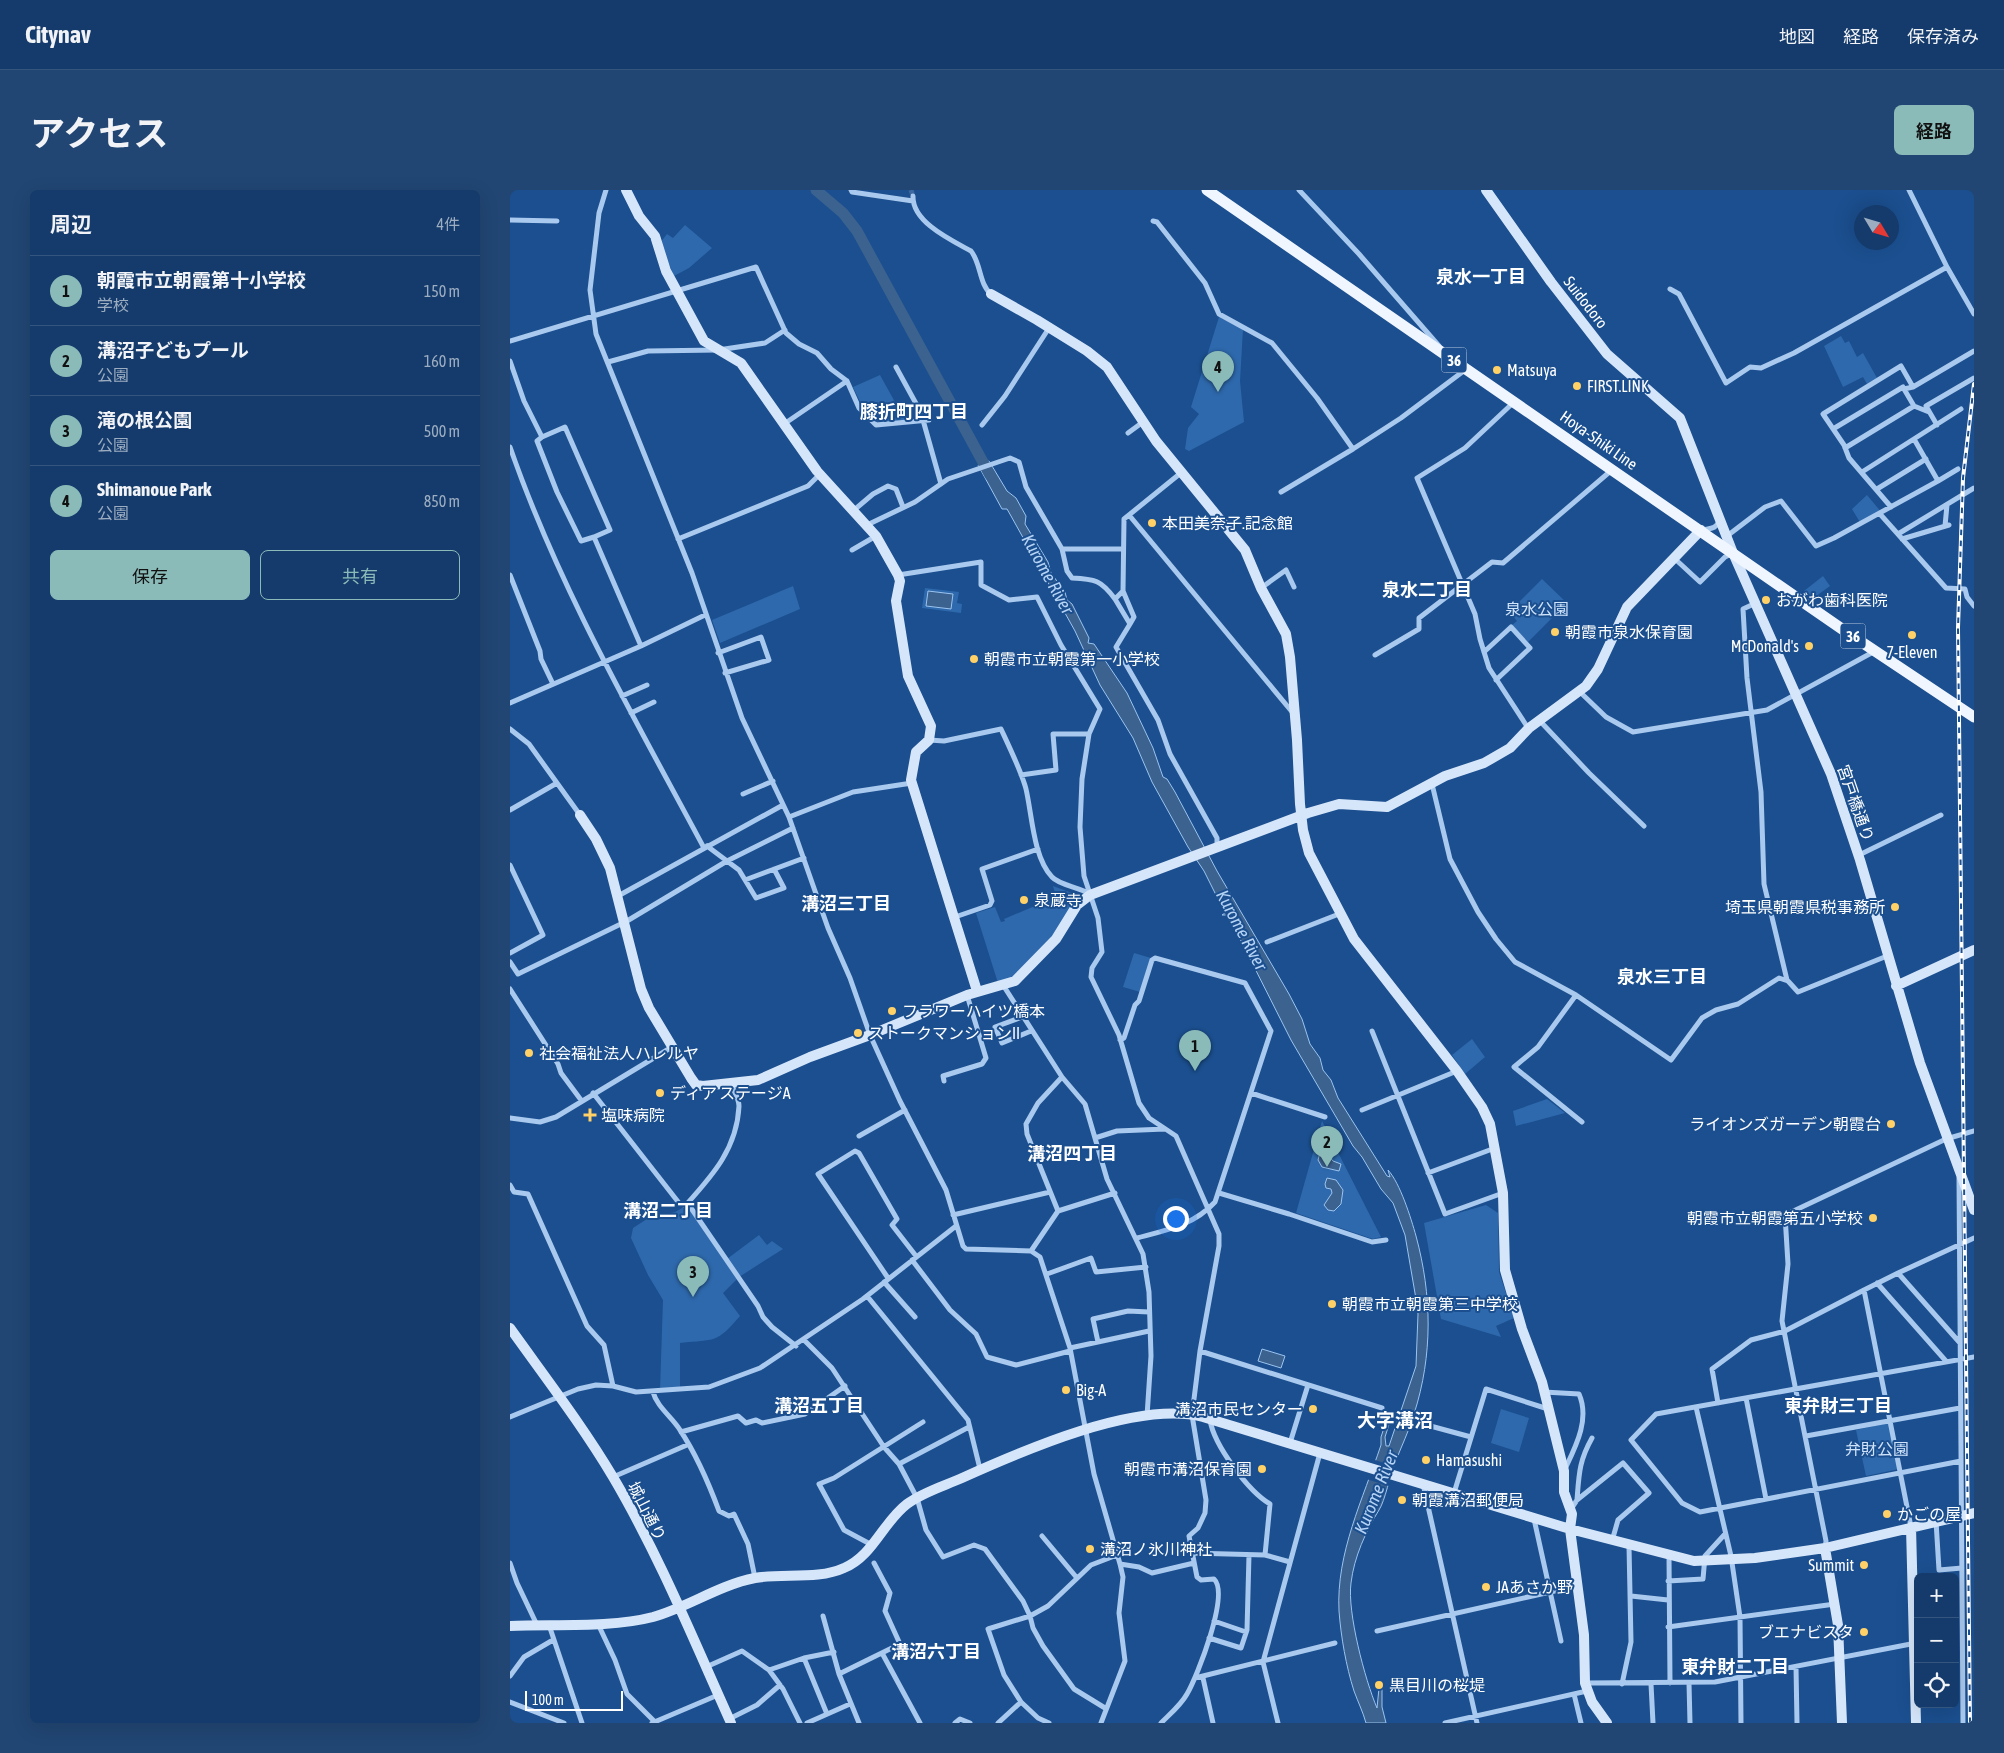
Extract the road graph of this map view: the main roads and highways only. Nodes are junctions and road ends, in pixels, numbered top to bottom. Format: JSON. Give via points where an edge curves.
{"nodes":[{"id":1,"x":1207,"y":190,"type":"edge"},
{"id":2,"x":1972,"y":712,"type":"edge"}],
"edges":[{"from":1,"to":2,"type":"main road","name":"Hoya-Shiki Line","number":"36","via":[[1874,651]]}]}
